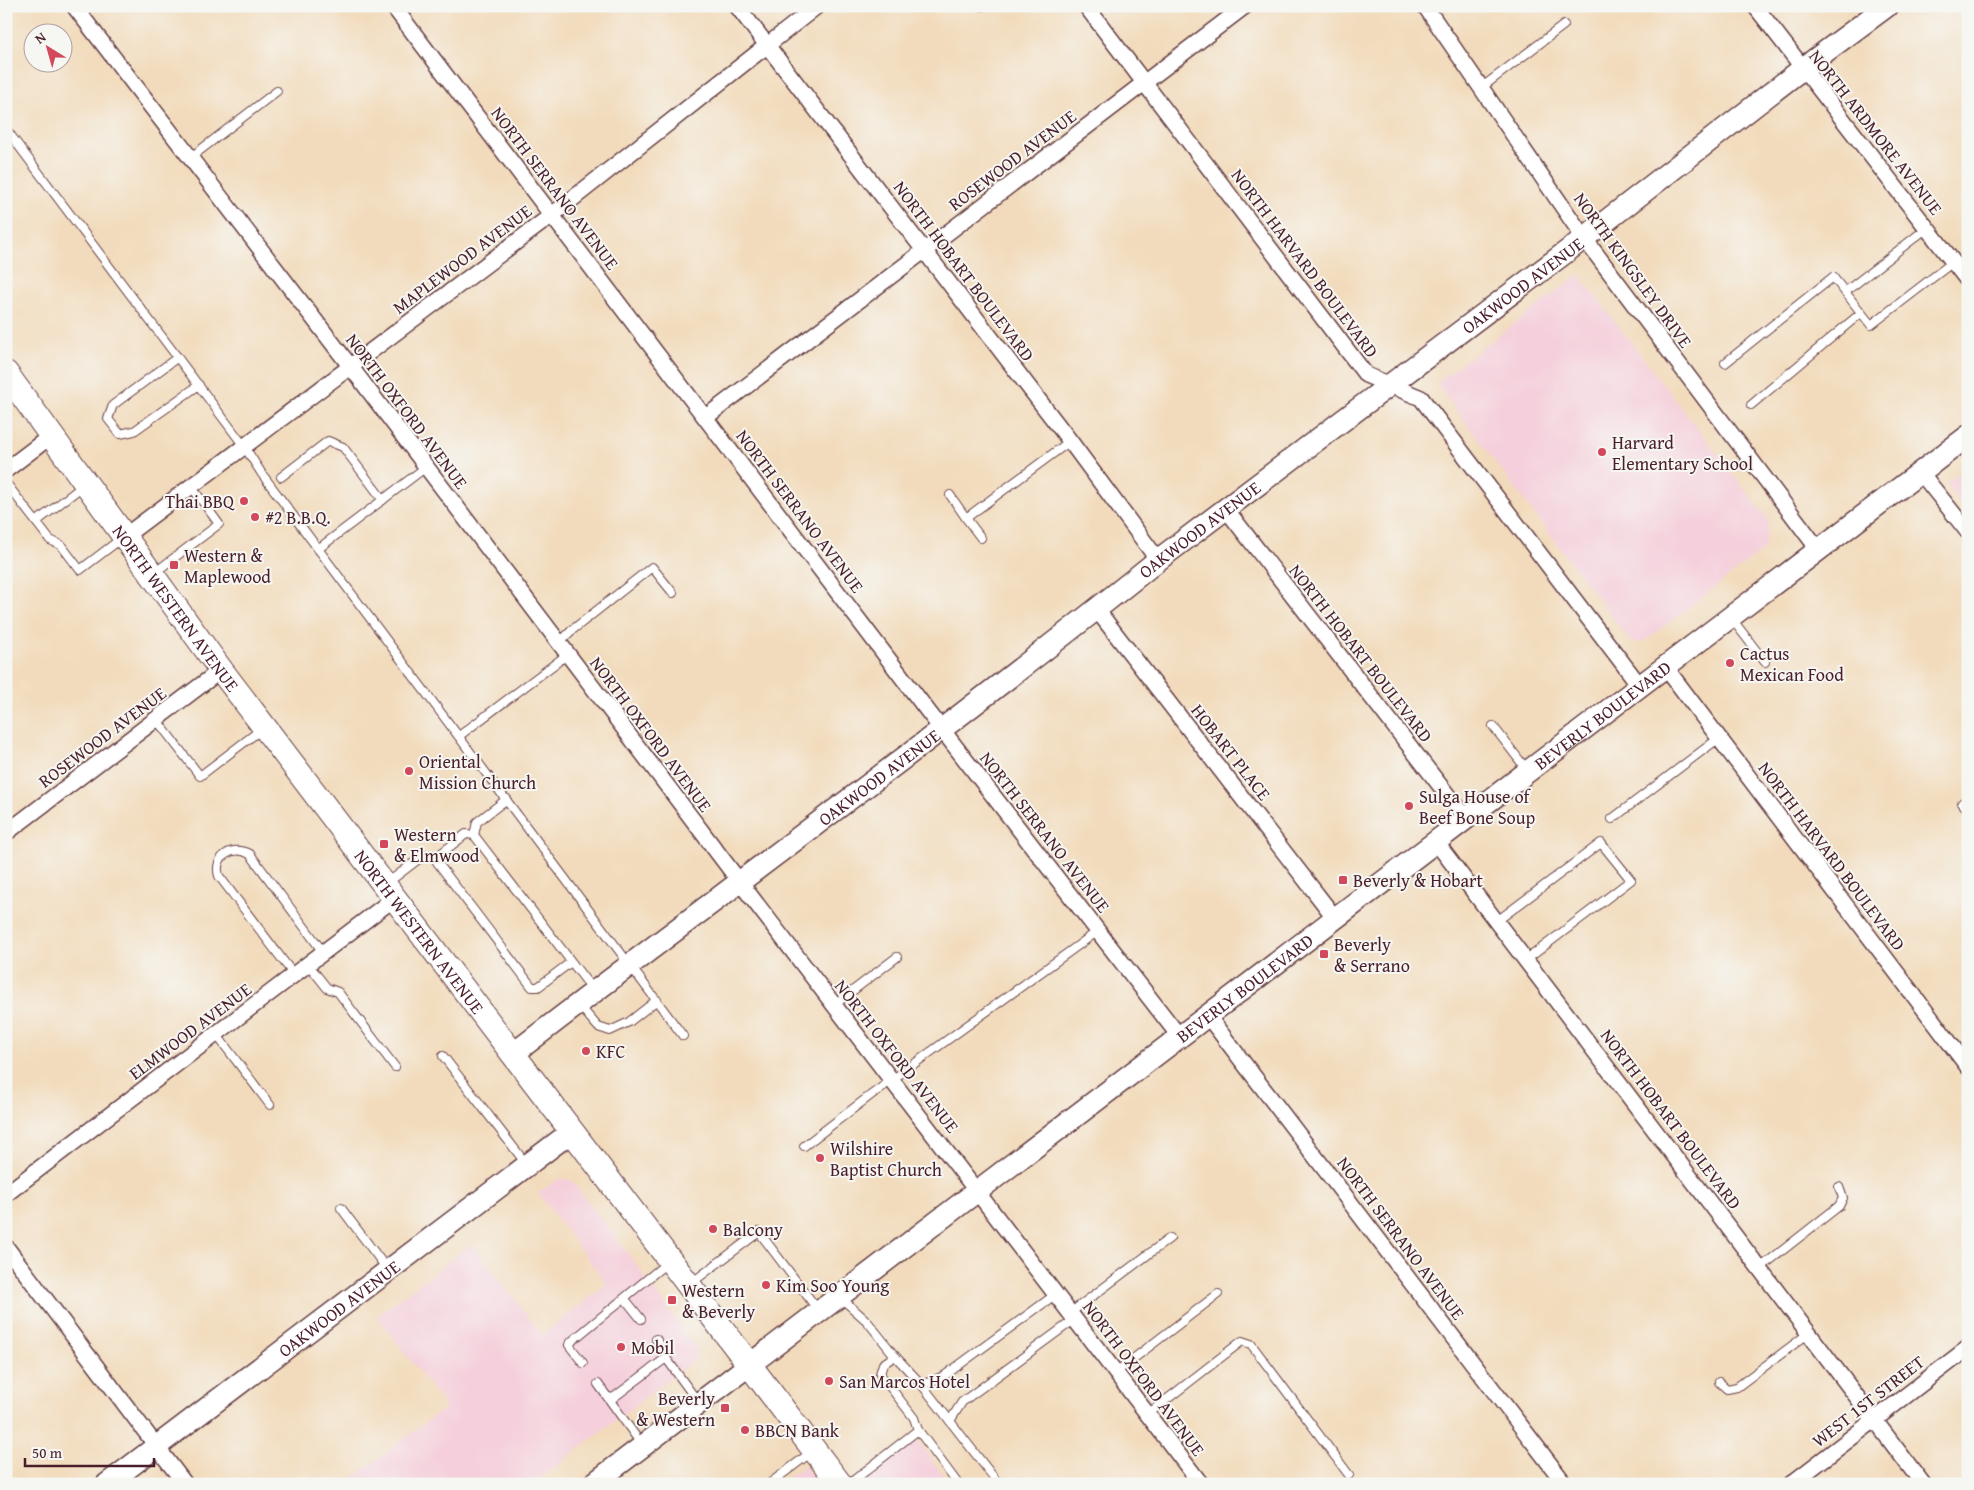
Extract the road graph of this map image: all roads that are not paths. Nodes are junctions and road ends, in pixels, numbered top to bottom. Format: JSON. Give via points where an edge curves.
{"nodes":[{"id":1,"x":74,"y":6,"type":"edge"},
{"id":2,"x":393,"y":6,"type":"edge"},
{"id":3,"x":737,"y":6,"type":"edge"},
{"id":4,"x":816,"y":6,"type":"edge"},
{"id":5,"x":1086,"y":6,"type":"edge"},
{"id":6,"x":1245,"y":6,"type":"edge"},
{"id":7,"x":1425,"y":6,"type":"edge"},
{"id":8,"x":1755,"y":6,"type":"edge"},
{"id":9,"x":1887,"y":6,"type":"edge"},
{"id":10,"x":1564,"y":25,"type":"dead end"},
{"id":11,"x":766,"y":45,"type":"junction"},
{"id":12,"x":1802,"y":69,"type":"junction"},
{"id":13,"x":1144,"y":84,"type":"junction"},
{"id":14,"x":1481,"y":88,"type":"junction"},
{"id":15,"x":277,"y":91,"type":"dead end"},
{"id":16,"x":6,"y":129,"type":"edge"},
{"id":17,"x":190,"y":158,"type":"junction"},
{"id":18,"x":552,"y":215,"type":"junction"},
{"id":19,"x":1927,"y":228,"type":"junction"},
{"id":20,"x":1584,"y":238,"type":"junction"},
{"id":21,"x":924,"y":250,"type":"junction"},
{"id":22,"x":1953,"y":262,"type":"junction"},
{"id":23,"x":1968,"y":281,"type":"edge"},
{"id":24,"x":1845,"y":292,"type":"junction"},
{"id":25,"x":1861,"y":313,"type":"junction"},
{"id":26,"x":178,"y":357,"type":"junction"},
{"id":27,"x":1724,"y":363,"type":"dead end"},
{"id":28,"x":350,"y":367,"type":"junction"},
{"id":29,"x":6,"y":373,"type":"edge"},
{"id":30,"x":199,"y":385,"type":"junction"},
{"id":31,"x":1391,"y":385,"type":"junction"},
{"id":32,"x":1751,"y":405,"type":"dead end"},
{"id":33,"x":706,"y":417,"type":"junction"},
{"id":34,"x":52,"y":435,"type":"junction"},
{"id":35,"x":1968,"y":436,"type":"edge"},
{"id":36,"x":1070,"y":441,"type":"junction"},
{"id":37,"x":244,"y":446,"type":"junction"},
{"id":38,"x":426,"y":467,"type":"junction"},
{"id":39,"x":6,"y":470,"type":"edge"},
{"id":40,"x":1921,"y":473,"type":"junction"},
{"id":41,"x":281,"y":477,"type":"dead end"},
{"id":42,"x":6,"y":483,"type":"edge"},
{"id":43,"x":87,"y":483,"type":"junction"},
{"id":44,"x":191,"y":486,"type":"junction"},
{"id":45,"x":950,"y":495,"type":"dead end"},
{"id":46,"x":382,"y":500,"type":"junction"},
{"id":47,"x":1226,"y":510,"type":"junction"},
{"id":48,"x":966,"y":518,"type":"junction"},
{"id":49,"x":36,"y":522,"type":"junction"},
{"id":50,"x":1968,"y":532,"type":"edge"},
{"id":51,"x":124,"y":536,"type":"junction"},
{"id":52,"x":981,"y":538,"type":"dead end"},
{"id":53,"x":318,"y":549,"type":"junction"},
{"id":54,"x":1818,"y":549,"type":"junction"},
{"id":55,"x":1158,"y":560,"type":"junction"},
{"id":56,"x":153,"y":575,"type":"junction"},
{"id":57,"x":673,"y":593,"type":"dead end"},
{"id":58,"x":1097,"y":610,"type":"junction"},
{"id":59,"x":1731,"y":617,"type":"junction"},
{"id":60,"x":563,"y":649,"type":"junction"},
{"id":61,"x":1765,"y":662,"type":"dead end"},
{"id":62,"x":1666,"y":668,"type":"junction"},
{"id":63,"x":221,"y":670,"type":"junction"},
{"id":64,"x":1640,"y":686,"type":"junction"},
{"id":65,"x":156,"y":719,"type":"junction"},
{"id":66,"x":1493,"y":726,"type":"dead end"},
{"id":67,"x":265,"y":727,"type":"junction"},
{"id":68,"x":942,"y":728,"type":"junction"},
{"id":69,"x":459,"y":736,"type":"junction"},
{"id":70,"x":1719,"y":738,"type":"junction"},
{"id":71,"x":1528,"y":772,"type":"junction"},
{"id":72,"x":1968,"y":798,"type":"edge"},
{"id":73,"x":507,"y":799,"type":"junction"},
{"id":74,"x":1968,"y":810,"type":"edge"},
{"id":75,"x":1466,"y":819,"type":"junction"},
{"id":76,"x":1612,"y":819,"type":"dead end"},
{"id":77,"x":6,"y":833,"type":"edge"},
{"id":78,"x":474,"y":834,"type":"junction"},
{"id":79,"x":1436,"y":842,"type":"junction"},
{"id":80,"x":439,"y":855,"type":"junction"},
{"id":81,"x":739,"y":881,"type":"junction"},
{"id":82,"x":390,"y":891,"type":"junction"},
{"id":83,"x":1335,"y":918,"type":"junction"},
{"id":84,"x":1497,"y":921,"type":"junction"},
{"id":85,"x":1098,"y":931,"type":"junction"},
{"id":86,"x":323,"y":952,"type":"junction"},
{"id":87,"x":897,"y":957,"type":"dead end"},
{"id":88,"x":1526,"y":960,"type":"junction"},
{"id":89,"x":571,"y":962,"type":"junction"},
{"id":90,"x":308,"y":964,"type":"junction"},
{"id":91,"x":630,"y":964,"type":"junction"},
{"id":92,"x":294,"y":975,"type":"junction"},
{"id":93,"x":594,"y":992,"type":"junction"},
{"id":94,"x":657,"y":1000,"type":"junction"},
{"id":95,"x":578,"y":1004,"type":"junction"},
{"id":96,"x":834,"y":1004,"type":"junction"},
{"id":97,"x":1207,"y":1015,"type":"junction"},
{"id":98,"x":216,"y":1034,"type":"junction"},
{"id":99,"x":683,"y":1036,"type":"dead end"},
{"id":100,"x":1179,"y":1036,"type":"junction"},
{"id":101,"x":513,"y":1054,"type":"junction"},
{"id":102,"x":443,"y":1056,"type":"dead end"},
{"id":103,"x":395,"y":1066,"type":"dead end"},
{"id":104,"x":1968,"y":1067,"type":"edge"},
{"id":105,"x":892,"y":1081,"type":"junction"},
{"id":106,"x":270,"y":1105,"type":"dead end"},
{"id":107,"x":571,"y":1132,"type":"junction"},
{"id":108,"x":804,"y":1146,"type":"dead end"},
{"id":109,"x":527,"y":1166,"type":"junction"},
{"id":110,"x":1839,"y":1187,"type":"dead end"},
{"id":111,"x":977,"y":1191,"type":"junction"},
{"id":112,"x":6,"y":1194,"type":"edge"},
{"id":113,"x":341,"y":1208,"type":"dead end"},
{"id":114,"x":1170,"y":1238,"type":"dead end"},
{"id":115,"x":6,"y":1247,"type":"edge"},
{"id":116,"x":670,"y":1260,"type":"junction"},
{"id":117,"x":1760,"y":1268,"type":"junction"},
{"id":118,"x":388,"y":1270,"type":"junction"},
{"id":119,"x":689,"y":1285,"type":"junction"},
{"id":120,"x":1056,"y":1294,"type":"junction"},
{"id":121,"x":1218,"y":1294,"type":"dead end"},
{"id":122,"x":840,"y":1297,"type":"junction"},
{"id":123,"x":625,"y":1299,"type":"junction"},
{"id":124,"x":819,"y":1312,"type":"junction"},
{"id":125,"x":1073,"y":1316,"type":"junction"},
{"id":126,"x":641,"y":1319,"type":"dead end"},
{"id":127,"x":1809,"y":1333,"type":"junction"},
{"id":128,"x":656,"y":1339,"type":"dead end"},
{"id":129,"x":1968,"y":1348,"type":"edge"},
{"id":130,"x":895,"y":1356,"type":"junction"},
{"id":131,"x":666,"y":1358,"type":"junction"},
{"id":132,"x":583,"y":1363,"type":"dead end"},
{"id":133,"x":749,"y":1364,"type":"junction"},
{"id":134,"x":1116,"y":1372,"type":"junction"},
{"id":135,"x":1718,"y":1382,"type":"dead end"},
{"id":136,"x":598,"y":1384,"type":"dead end"},
{"id":137,"x":922,"y":1385,"type":"junction"},
{"id":138,"x":608,"y":1397,"type":"junction"},
{"id":139,"x":699,"y":1403,"type":"junction"},
{"id":140,"x":1148,"y":1414,"type":"junction"},
{"id":141,"x":1875,"y":1420,"type":"junction"},
{"id":142,"x":950,"y":1421,"type":"junction"},
{"id":143,"x":918,"y":1430,"type":"junction"},
{"id":144,"x":643,"y":1445,"type":"junction"},
{"id":145,"x":156,"y":1446,"type":"junction"},
{"id":146,"x":815,"y":1450,"type":"junction"},
{"id":147,"x":1349,"y":1475,"type":"dead end"},
{"id":148,"x":107,"y":1484,"type":"edge"},
{"id":149,"x":185,"y":1484,"type":"edge"},
{"id":150,"x":593,"y":1484,"type":"edge"},
{"id":151,"x":769,"y":1484,"type":"edge"},
{"id":152,"x":840,"y":1484,"type":"edge"},
{"id":153,"x":849,"y":1484,"type":"edge"},
{"id":154,"x":958,"y":1484,"type":"edge"},
{"id":155,"x":996,"y":1484,"type":"edge"},
{"id":156,"x":1201,"y":1484,"type":"edge"},
{"id":157,"x":1565,"y":1484,"type":"edge"},
{"id":158,"x":1792,"y":1484,"type":"edge"},
{"id":159,"x":1923,"y":1484,"type":"edge"}],
"edges":[{"from":1,"to":17,"type":"street","name":"NORTH OXFORD AVENUE"},
{"from":2,"to":18,"type":"street","name":"NORTH SERRANO AVENUE"},
{"from":3,"to":11,"type":"street","name":"NORTH HOBART BOULEVARD"},
{"from":4,"to":11,"type":"street","name":"MAPLEWOOD AVENUE"},
{"from":5,"to":13,"type":"street","name":"NORTH HARVARD BOULEVARD"},
{"from":6,"to":13,"type":"street","name":"ROSEWOOD AVENUE"},
{"from":7,"to":14,"type":"street","name":"NORTH KINGSLEY DRIVE"},
{"from":8,"to":12,"type":"street","name":"NORTH ARDMORE AVENUE"},
{"from":9,"to":12,"type":"street","name":"OAKWOOD AVENUE"},
{"from":10,"to":14,"type":"lane"},
{"from":11,"to":18,"type":"street","name":"MAPLEWOOD AVENUE"},
{"from":11,"to":21,"type":"street","name":"NORTH HOBART BOULEVARD"},
{"from":12,"to":19,"type":"street","name":"NORTH ARDMORE AVENUE"},
{"from":12,"to":20,"type":"street","name":"OAKWOOD AVENUE"},
{"from":13,"to":21,"type":"street","name":"ROSEWOOD AVENUE"},
{"from":13,"to":31,"type":"street","name":"NORTH HARVARD BOULEVARD","via":[[1366,374]]},
{"from":14,"to":20,"type":"street","name":"NORTH KINGSLEY DRIVE"},
{"from":15,"to":17,"type":"lane"},
{"from":16,"to":26,"type":"lane"},
{"from":17,"to":28,"type":"street","name":"NORTH OXFORD AVENUE"},
{"from":18,"to":28,"type":"street","name":"MAPLEWOOD AVENUE"},
{"from":18,"to":33,"type":"street","name":"NORTH SERRANO AVENUE"},
{"from":19,"to":22,"type":"street","name":"NORTH ARDMORE AVENUE"},
{"from":19,"to":24,"type":"lane"},
{"from":20,"to":31,"type":"street","name":"OAKWOOD AVENUE"},
{"from":20,"to":54,"type":"street","name":"NORTH KINGSLEY DRIVE"},
{"from":21,"to":33,"type":"street","name":"ROSEWOOD AVENUE"},
{"from":21,"to":36,"type":"street","name":"NORTH HOBART BOULEVARD"},
{"from":22,"to":23,"type":"street","name":"NORTH ARDMORE AVENUE"},
{"from":22,"to":25,"type":"lane","via":[[1871,325]]},
{"from":24,"to":25,"type":"lane"},
{"from":24,"to":27,"type":"lane","via":[[1833,277]]},
{"from":25,"to":32,"type":"lane"},
{"from":26,"to":30,"type":"lane"},
{"from":26,"to":30,"type":"lane","via":[[113,405],[108,419],[120,434],[134,431]]},
{"from":28,"to":37,"type":"street","name":"MAPLEWOOD AVENUE"},
{"from":28,"to":38,"type":"street","name":"NORTH OXFORD AVENUE"},
{"from":29,"to":34,"type":"main road","name":"NORTH WESTERN AVENUE"},
{"from":30,"to":37,"type":"lane"},
{"from":31,"to":47,"type":"street","name":"OAKWOOD AVENUE"},
{"from":31,"to":64,"type":"street","name":"NORTH HARVARD BOULEVARD","via":[[1420,398]]},
{"from":33,"to":68,"type":"street","name":"NORTH SERRANO AVENUE"},
{"from":34,"to":39,"type":"street"},
{"from":34,"to":43,"type":"main road","name":"NORTH WESTERN AVENUE"},
{"from":35,"to":40,"type":"street","name":"BEVERLY BOULEVARD"},
{"from":36,"to":48,"type":"lane"},
{"from":36,"to":55,"type":"street","name":"NORTH HOBART BOULEVARD"},
{"from":37,"to":44,"type":"street","name":"MAPLEWOOD AVENUE"},
{"from":37,"to":53,"type":"lane"},
{"from":38,"to":46,"type":"lane"},
{"from":38,"to":60,"type":"street","name":"NORTH OXFORD AVENUE"},
{"from":40,"to":50,"type":"street"},
{"from":40,"to":54,"type":"street","name":"BEVERLY BOULEVARD"},
{"from":41,"to":46,"type":"lane","via":[[328,441],[343,447]]},
{"from":42,"to":49,"type":"lane"},
{"from":43,"to":49,"type":"lane"},
{"from":43,"to":51,"type":"main road","name":"NORTH WESTERN AVENUE"},
{"from":44,"to":51,"type":"street","name":"MAPLEWOOD AVENUE"},
{"from":44,"to":56,"type":"lane","via":[[219,524]]},
{"from":45,"to":48,"type":"lane"},
{"from":46,"to":53,"type":"lane"},
{"from":47,"to":55,"type":"street","name":"OAKWOOD AVENUE"},
{"from":47,"to":75,"type":"street","name":"NORTH HOBART BOULEVARD"},
{"from":48,"to":52,"type":"lane"},
{"from":49,"to":51,"type":"lane","via":[[50,540],[61,545],[80,570]]},
{"from":51,"to":56,"type":"main road","name":"NORTH WESTERN AVENUE"},
{"from":53,"to":69,"type":"lane"},
{"from":54,"to":59,"type":"street","name":"BEVERLY BOULEVARD"},
{"from":55,"to":58,"type":"street","name":"OAKWOOD AVENUE"},
{"from":56,"to":63,"type":"main road","name":"NORTH WESTERN AVENUE"},
{"from":57,"to":60,"type":"lane","via":[[652,567],[571,631]]},
{"from":58,"to":68,"type":"street","name":"OAKWOOD AVENUE"},
{"from":58,"to":83,"type":"street","name":"HOBART PLACE"},
{"from":59,"to":61,"type":"lane"},
{"from":59,"to":62,"type":"street","name":"BEVERLY BOULEVARD"},
{"from":60,"to":69,"type":"lane"},
{"from":60,"to":81,"type":"street","name":"NORTH OXFORD AVENUE"},
{"from":62,"to":64,"type":"street","name":"BEVERLY BOULEVARD"},
{"from":62,"to":70,"type":"street","name":"NORTH HARVARD BOULEVARD"},
{"from":63,"to":65,"type":"street","name":"ROSEWOOD AVENUE"},
{"from":63,"to":67,"type":"main road","name":"NORTH WESTERN AVENUE"},
{"from":64,"to":71,"type":"street","name":"BEVERLY BOULEVARD"},
{"from":65,"to":67,"type":"lane","via":[[200,776]]},
{"from":65,"to":77,"type":"street","name":"ROSEWOOD AVENUE"},
{"from":66,"to":71,"type":"lane"},
{"from":67,"to":82,"type":"main road","name":"NORTH WESTERN AVENUE"},
{"from":68,"to":81,"type":"street","name":"OAKWOOD AVENUE"},
{"from":68,"to":85,"type":"street","name":"NORTH SERRANO AVENUE"},
{"from":69,"to":73,"type":"lane"},
{"from":70,"to":76,"type":"lane"},
{"from":70,"to":104,"type":"street","name":"NORTH HARVARD BOULEVARD"},
{"from":71,"to":75,"type":"street","name":"BEVERLY BOULEVARD"},
{"from":72,"to":74,"type":"lane","via":[[1962,802]]},
{"from":73,"to":78,"type":"lane","via":[[477,822]]},
{"from":73,"to":91,"type":"lane"},
{"from":75,"to":79,"type":"street","name":"BEVERLY BOULEVARD"},
{"from":78,"to":80,"type":"lane","via":[[466,834]]},
{"from":78,"to":89,"type":"lane"},
{"from":79,"to":83,"type":"street","name":"BEVERLY BOULEVARD"},
{"from":79,"to":84,"type":"street","name":"NORTH HOBART BOULEVARD"},
{"from":80,"to":82,"type":"lane","via":[[424,856]]},
{"from":80,"to":89,"type":"lane","via":[[437,862],[532,987],[538,987]]},
{"from":81,"to":91,"type":"street","name":"OAKWOOD AVENUE"},
{"from":81,"to":96,"type":"street","name":"NORTH OXFORD AVENUE"},
{"from":82,"to":86,"type":"street","name":"ELMWOOD AVENUE"},
{"from":82,"to":101,"type":"main road","name":"NORTH WESTERN AVENUE"},
{"from":83,"to":97,"type":"street","name":"BEVERLY BOULEVARD"},
{"from":84,"to":88,"type":"street","name":"NORTH HOBART BOULEVARD"},
{"from":84,"to":88,"type":"lane","via":[[1601,843],[1631,880]]},
{"from":85,"to":100,"type":"street","name":"NORTH SERRANO AVENUE"},
{"from":85,"to":105,"type":"lane"},
{"from":86,"to":90,"type":"street","name":"ELMWOOD AVENUE"},
{"from":86,"to":92,"type":"lane","via":[[250,854],[236,850],[220,859],[217,865],[219,876]]},
{"from":87,"to":96,"type":"lane"},
{"from":88,"to":117,"type":"street","name":"NORTH HOBART BOULEVARD"},
{"from":89,"to":93,"type":"lane"},
{"from":90,"to":92,"type":"street","name":"ELMWOOD AVENUE"},
{"from":90,"to":103,"type":"lane","via":[[327,988],[338,992]]},
{"from":91,"to":93,"type":"street","name":"OAKWOOD AVENUE"},
{"from":91,"to":94,"type":"lane"},
{"from":92,"to":98,"type":"street","name":"ELMWOOD AVENUE"},
{"from":93,"to":95,"type":"street","name":"OAKWOOD AVENUE"},
{"from":94,"to":95,"type":"lane","via":[[629,1022],[610,1030],[598,1026]]},
{"from":94,"to":99,"type":"lane"},
{"from":95,"to":101,"type":"street","name":"OAKWOOD AVENUE"},
{"from":96,"to":105,"type":"street","name":"NORTH OXFORD AVENUE"},
{"from":97,"to":100,"type":"street","name":"BEVERLY BOULEVARD"},
{"from":97,"to":157,"type":"street","name":"NORTH SERRANO AVENUE"},
{"from":98,"to":106,"type":"lane"},
{"from":98,"to":112,"type":"street","name":"ELMWOOD AVENUE"},
{"from":100,"to":111,"type":"street","name":"BEVERLY BOULEVARD"},
{"from":101,"to":107,"type":"main road","name":"NORTH WESTERN AVENUE"},
{"from":102,"to":109,"type":"lane"},
{"from":105,"to":108,"type":"lane"},
{"from":105,"to":111,"type":"street","name":"NORTH OXFORD AVENUE"},
{"from":107,"to":109,"type":"street","name":"OAKWOOD AVENUE"},
{"from":107,"to":116,"type":"main road","name":"NORTH WESTERN AVENUE"},
{"from":109,"to":118,"type":"street","name":"OAKWOOD AVENUE"},
{"from":110,"to":117,"type":"lane","via":[[1843,1198],[1839,1206]]},
{"from":111,"to":120,"type":"street","name":"NORTH OXFORD AVENUE"},
{"from":111,"to":122,"type":"street","name":"BEVERLY BOULEVARD"},
{"from":113,"to":118,"type":"lane"},
{"from":114,"to":125,"type":"lane"},
{"from":115,"to":145,"type":"street"},
{"from":116,"to":119,"type":"main road","name":"NORTH WESTERN AVENUE"},
{"from":116,"to":123,"type":"lane"},
{"from":117,"to":127,"type":"street","name":"NORTH HOBART BOULEVARD"},
{"from":118,"to":145,"type":"street","name":"OAKWOOD AVENUE"},
{"from":119,"to":124,"type":"lane","via":[[758,1232]]},
{"from":119,"to":133,"type":"main road","name":"NORTH WESTERN AVENUE"},
{"from":120,"to":125,"type":"street","name":"NORTH OXFORD AVENUE"},
{"from":120,"to":137,"type":"lane","via":[[944,1376]]},
{"from":121,"to":134,"type":"lane"},
{"from":122,"to":124,"type":"street","name":"BEVERLY BOULEVARD"},
{"from":122,"to":130,"type":"lane","via":[[867,1321]]},
{"from":123,"to":126,"type":"lane"},
{"from":123,"to":132,"type":"lane","via":[[572,1341],[570,1345]]},
{"from":124,"to":133,"type":"street","name":"BEVERLY BOULEVARD"},
{"from":125,"to":134,"type":"street","name":"NORTH OXFORD AVENUE"},
{"from":125,"to":142,"type":"lane","via":[[962,1402]]},
{"from":127,"to":135,"type":"lane","via":[[1737,1387],[1727,1389]]},
{"from":127,"to":141,"type":"street","name":"NORTH HOBART BOULEVARD"},
{"from":128,"to":131,"type":"lane"},
{"from":129,"to":141,"type":"street","name":"WEST 1ST STREET"},
{"from":130,"to":137,"type":"lane"},
{"from":130,"to":143,"type":"lane","via":[[884,1364],[880,1374],[914,1418]]},
{"from":131,"to":138,"type":"lane","via":[[613,1398]]},
{"from":131,"to":139,"type":"lane"},
{"from":133,"to":139,"type":"street","name":"BEVERLY BOULEVARD"},
{"from":133,"to":146,"type":"main road","name":"NORTH WESTERN AVENUE"},
{"from":134,"to":140,"type":"street","name":"NORTH OXFORD AVENUE"},
{"from":136,"to":138,"type":"lane"},
{"from":137,"to":142,"type":"lane"},
{"from":138,"to":144,"type":"lane"},
{"from":139,"to":144,"type":"street","name":"BEVERLY BOULEVARD"},
{"from":140,"to":147,"type":"lane","via":[[1242,1341],[1251,1344]]},
{"from":140,"to":156,"type":"street","name":"NORTH OXFORD AVENUE"},
{"from":141,"to":158,"type":"street","name":"WEST 1ST STREET"},
{"from":141,"to":159,"type":"street","name":"NORTH HOBART BOULEVARD"},
{"from":142,"to":155,"type":"lane","via":[[995,1478]]},
{"from":143,"to":153,"type":"lane"},
{"from":143,"to":154,"type":"lane"},
{"from":144,"to":150,"type":"street","name":"BEVERLY BOULEVARD"},
{"from":145,"to":148,"type":"street","name":"OAKWOOD AVENUE"},
{"from":145,"to":149,"type":"street"},
{"from":146,"to":151,"type":"lane"},
{"from":146,"to":152,"type":"main road","name":"NORTH WESTERN AVENUE"}]}
